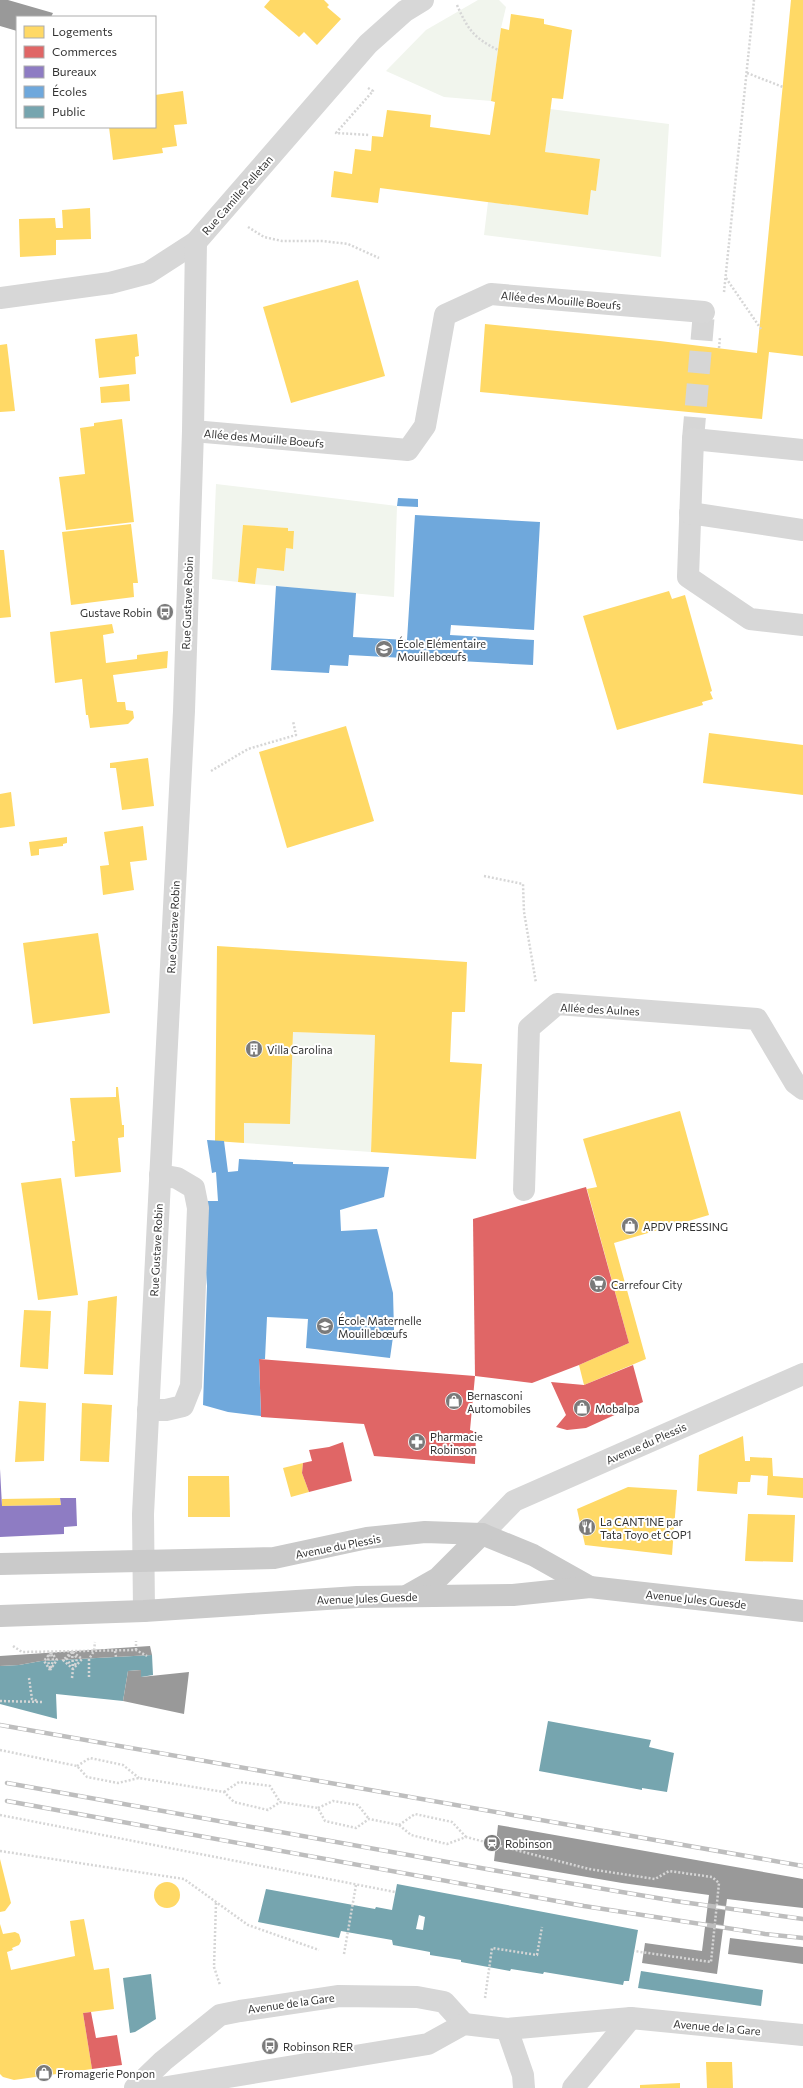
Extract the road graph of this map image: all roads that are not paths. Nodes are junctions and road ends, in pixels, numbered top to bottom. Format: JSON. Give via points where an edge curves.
{"nodes":[{"id":1,"x":423,"y":0,"type":"edge"},
{"id":2,"x":196,"y":242,"type":"junction"},
{"id":3,"x":0,"y":298,"type":"edge"},
{"id":4,"x":704,"y":312,"type":"dead end"},
{"id":5,"x":193,"y":432,"type":"junction"},
{"id":6,"x":803,"y":450,"type":"edge"},
{"id":7,"x":690,"y":513,"type":"junction"},
{"id":8,"x":803,"y":530,"type":"edge"},
{"id":9,"x":803,"y":625,"type":"edge"},
{"id":10,"x":803,"y":1089,"type":"edge"},
{"id":11,"x":160,"y":1175,"type":"junction"},
{"id":12,"x":524,"y":1190,"type":"dead end"},
{"id":13,"x":803,"y":1374,"type":"edge"},
{"id":14,"x":148,"y":1410,"type":"junction"},
{"id":15,"x":482,"y":1534,"type":"junction"},
{"id":16,"x":144,"y":1560,"type":"junction"},
{"id":17,"x":0,"y":1564,"type":"edge"},
{"id":18,"x":590,"y":1587,"type":"junction"},
{"id":19,"x":406,"y":1596,"type":"junction"},
{"id":20,"x":144,"y":1611,"type":"junction"},
{"id":21,"x":803,"y":1611,"type":"edge"},
{"id":22,"x":0,"y":1616,"type":"edge"},
{"id":23,"x":631,"y":2018,"type":"junction"},
{"id":24,"x":472,"y":2025,"type":"junction"},
{"id":25,"x":507,"y":2029,"type":"junction"},
{"id":26,"x":803,"y":2035,"type":"edge"},
{"id":27,"x":136,"y":2088,"type":"edge"},
{"id":28,"x":161,"y":2088,"type":"edge"},
{"id":29,"x":524,"y":2088,"type":"edge"},
{"id":30,"x":573,"y":2088,"type":"edge"}],
"edges":[{"from":1,"to":2,"type":"street","name":"Rue Camille Pelletan","via":[[405,11],[368,44]]},
{"from":2,"to":3,"type":"street","name":"Rue Camille Pelletan","via":[[148,273],[110,283]]},
{"from":2,"to":5,"type":"street","name":"Rue Gustave Robin"},
{"from":4,"to":5,"type":"street","name":"Allée des Mouille Boeufs","via":[[491,294],[445,315],[425,426],[408,450]]},
{"from":5,"to":11,"type":"street","name":"Rue Gustave Robin","via":[[184,711]]},
{"from":6,"to":7,"type":"street","via":[[693,439]]},
{"from":7,"to":8,"type":"street"},
{"from":7,"to":9,"type":"street","via":[[688,577],[750,620]]},
{"from":10,"to":12,"type":"street","name":"Allée des Aulnes","via":[[795,1083],[757,1019],[557,1004],[529,1028]]},
{"from":11,"to":14,"type":"street","name":"Rue Gustave Robin"},
{"from":11,"to":14,"type":"street","via":[[177,1178],[194,1188],[198,1208],[191,1386],[183,1406],[166,1410]]},
{"from":13,"to":15,"type":"street","name":"Avenue du Plessis","via":[[514,1501]]},
{"from":14,"to":16,"type":"street","name":"Rue Gustave Robin","via":[[143,1514]]},
{"from":15,"to":16,"type":"main road","name":"Avenue du Plessis","via":[[424,1532],[367,1538],[274,1558],[233,1561]]},
{"from":15,"to":18,"type":"main road","name":"Avenue Jules Guesde","via":[[533,1555]]},
{"from":15,"to":19,"type":"main road","via":[[438,1578]]},
{"from":16,"to":17,"type":"main road","name":"Avenue du Plessis"},
{"from":16,"to":20,"type":"street","name":"Rue Gustave Robin"},
{"from":18,"to":19,"type":"main road","name":"Avenue Jules Guesde","via":[[513,1595]]},
{"from":18,"to":21,"type":"main road","name":"Avenue Jules Guesde"},
{"from":19,"to":20,"type":"main road","name":"Avenue Jules Guesde"},
{"from":20,"to":22,"type":"main road"},
{"from":23,"to":25,"type":"street","name":"Avenue de la Gare"},
{"from":23,"to":26,"type":"street","name":"Avenue de la Gare"},
{"from":23,"to":30,"type":"street"},
{"from":24,"to":25,"type":"street","name":"Avenue de la Gare"},
{"from":24,"to":27,"type":"street","name":"Avenue de la Gare","via":[[444,2002],[417,1997],[339,1996],[230,2013],[220,2015],[163,2061]]},
{"from":24,"to":28,"type":"street","via":[[428,2044]]},
{"from":25,"to":29,"type":"street","via":[[523,2075]]}]}
